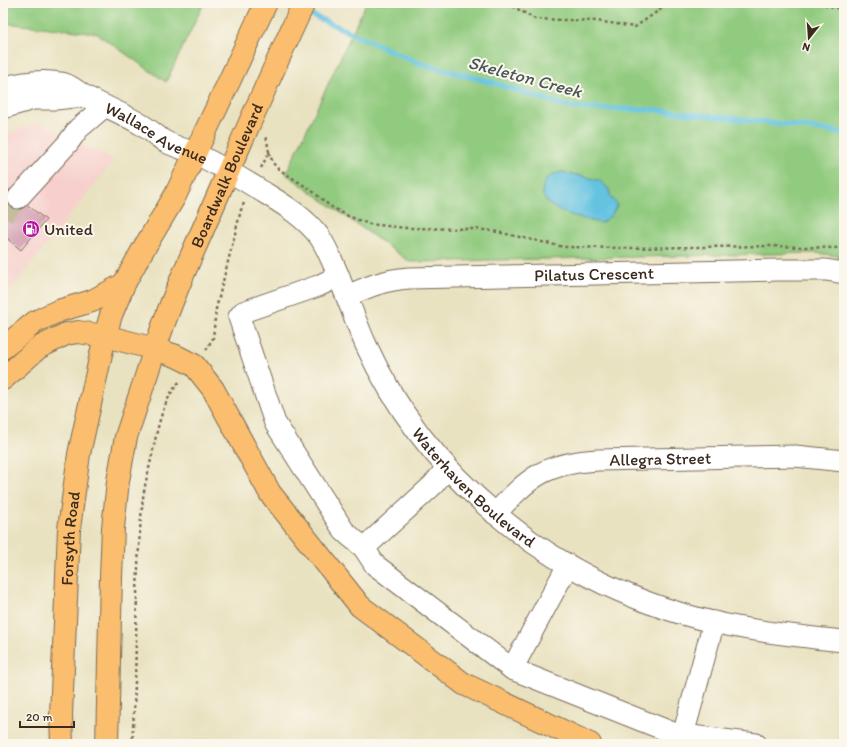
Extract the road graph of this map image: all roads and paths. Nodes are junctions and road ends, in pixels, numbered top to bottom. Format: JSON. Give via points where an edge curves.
{"nodes":[{"id":1,"x":266,"y":3,"type":"edge"},
{"id":2,"x":304,"y":3,"type":"edge"},
{"id":3,"x":507,"y":3,"type":"edge"},
{"id":4,"x":668,"y":3,"type":"edge"},
{"id":5,"x":819,"y":3,"type":"edge"},
{"id":6,"x":844,"y":10,"type":"edge"},
{"id":7,"x":3,"y":88,"type":"edge"},
{"id":8,"x":84,"y":96,"type":"junction"},
{"id":9,"x":105,"y":106,"type":"junction"},
{"id":10,"x":3,"y":108,"type":"edge"},
{"id":11,"x":269,"y":152,"type":"dead end"},
{"id":12,"x":194,"y":153,"type":"junction"},
{"id":13,"x":229,"y":171,"type":"junction"},
{"id":14,"x":18,"y":198,"type":"tunnel mouth"},
{"id":15,"x":242,"y":210,"type":"dead end"},
{"id":16,"x":844,"y":247,"type":"edge"},
{"id":17,"x":844,"y":273,"type":"edge"},
{"id":18,"x":339,"y":276,"type":"junction"},
{"id":19,"x":124,"y":284,"type":"junction"},
{"id":20,"x":347,"y":296,"type":"junction"},
{"id":21,"x":105,"y":336,"type":"junction"},
{"id":22,"x":3,"y":348,"type":"edge"},
{"id":23,"x":155,"y":349,"type":"junction"},
{"id":24,"x":194,"y":365,"type":"junction"},
{"id":25,"x":3,"y":379,"type":"edge"},
{"id":26,"x":844,"y":461,"type":"edge"},
{"id":27,"x":447,"y":468,"type":"junction"},
{"id":28,"x":496,"y":514,"type":"junction"},
{"id":29,"x":364,"y":548,"type":"junction"},
{"id":30,"x":568,"y":565,"type":"junction"},
{"id":31,"x":714,"y":622,"type":"junction"},
{"id":32,"x":844,"y":641,"type":"edge"},
{"id":33,"x":512,"y":668,"type":"junction"},
{"id":34,"x":683,"y":735,"type":"junction"},
{"id":35,"x":62,"y":744,"type":"edge"},
{"id":36,"x":107,"y":744,"type":"edge"},
{"id":37,"x":132,"y":744,"type":"edge"},
{"id":38,"x":590,"y":744,"type":"edge"},
{"id":39,"x":756,"y":744,"type":"edge"}],
"edges":[{"from":1,"to":12,"type":"main road","name":"Boardwalk Boulevard"},
{"from":2,"to":13,"type":"main road","name":"Boardwalk Boulevard"},
{"from":3,"to":4,"type":"path","via":[[535,19],[635,27]]},
{"from":5,"to":6,"type":"path"},
{"from":7,"to":8,"type":"street","name":"Wallace Avenue","via":[[32,81],[64,83]]},
{"from":8,"to":9,"type":"street","name":"Wallace Avenue"},
{"from":8,"to":10,"type":"street","name":"Wallace Avenue","via":[[33,99]]},
{"from":9,"to":12,"type":"street","name":"Wallace Avenue","via":[[143,125],[165,141]]},
{"from":9,"to":14,"type":"street","via":[[78,129]]},
{"from":11,"to":16,"type":"path","via":[[277,168],[330,206],[369,224],[406,228],[474,228],[564,247]]},
{"from":12,"to":13,"type":"street","name":"Wallace Avenue"},
{"from":12,"to":19,"type":"main road","name":"Boardwalk Boulevard","via":[[175,196]]},
{"from":13,"to":18,"type":"street","name":"Waterhaven Boulevard","via":[[281,203],[309,224],[326,248]]},
{"from":13,"to":23,"type":"main road","name":"Boardwalk Boulevard","via":[[166,315]]},
{"from":15,"to":24,"type":"path","via":[[216,309],[213,338]]},
{"from":17,"to":20,"type":"street","name":"Pilatus Crescent","via":[[826,270],[779,270],[409,278],[376,283]]},
{"from":18,"to":20,"type":"street","name":"Waterhaven Boulevard"},
{"from":18,"to":29,"type":"street","via":[[243,312],[239,317],[275,423],[344,531]]},
{"from":19,"to":21,"type":"main road","name":"Boardwalk Boulevard"},
{"from":19,"to":22,"type":"main road","via":[[92,301],[58,311],[35,322]]},
{"from":20,"to":27,"type":"street","name":"Waterhaven Boulevard","via":[[366,344],[392,394]]},
{"from":21,"to":23,"type":"main road"},
{"from":21,"to":25,"type":"main road","via":[[78,332],[66,334],[38,348]]},
{"from":21,"to":35,"type":"main road","name":"Forsyth Road","via":[[79,454],[68,529]]},
{"from":23,"to":24,"type":"main road"},
{"from":23,"to":36,"type":"main road","via":[[126,437],[118,481],[113,528]]},
{"from":24,"to":37,"type":"path","via":[[174,387],[166,403],[143,496],[138,563],[136,697]]},
{"from":24,"to":38,"type":"main road","via":[[213,389],[270,493],[360,606],[464,684]]},
{"from":26,"to":28,"type":"street","name":"Allegra Street","via":[[795,456],[598,460],[569,463],[547,470],[530,480]]},
{"from":27,"to":28,"type":"street","name":"Waterhaven Boulevard"},
{"from":27,"to":29,"type":"street","via":[[433,485]]},
{"from":28,"to":30,"type":"street","name":"Waterhaven Boulevard","via":[[522,536]]},
{"from":29,"to":33,"type":"street","via":[[375,565]]},
{"from":30,"to":31,"type":"street","name":"Waterhaven Boulevard","via":[[637,598]]},
{"from":30,"to":33,"type":"street"},
{"from":31,"to":32,"type":"street","name":"Waterhaven Boulevard","via":[[787,635]]},
{"from":31,"to":34,"type":"street"},
{"from":33,"to":34,"type":"street"},
{"from":34,"to":39,"type":"street"}]}
